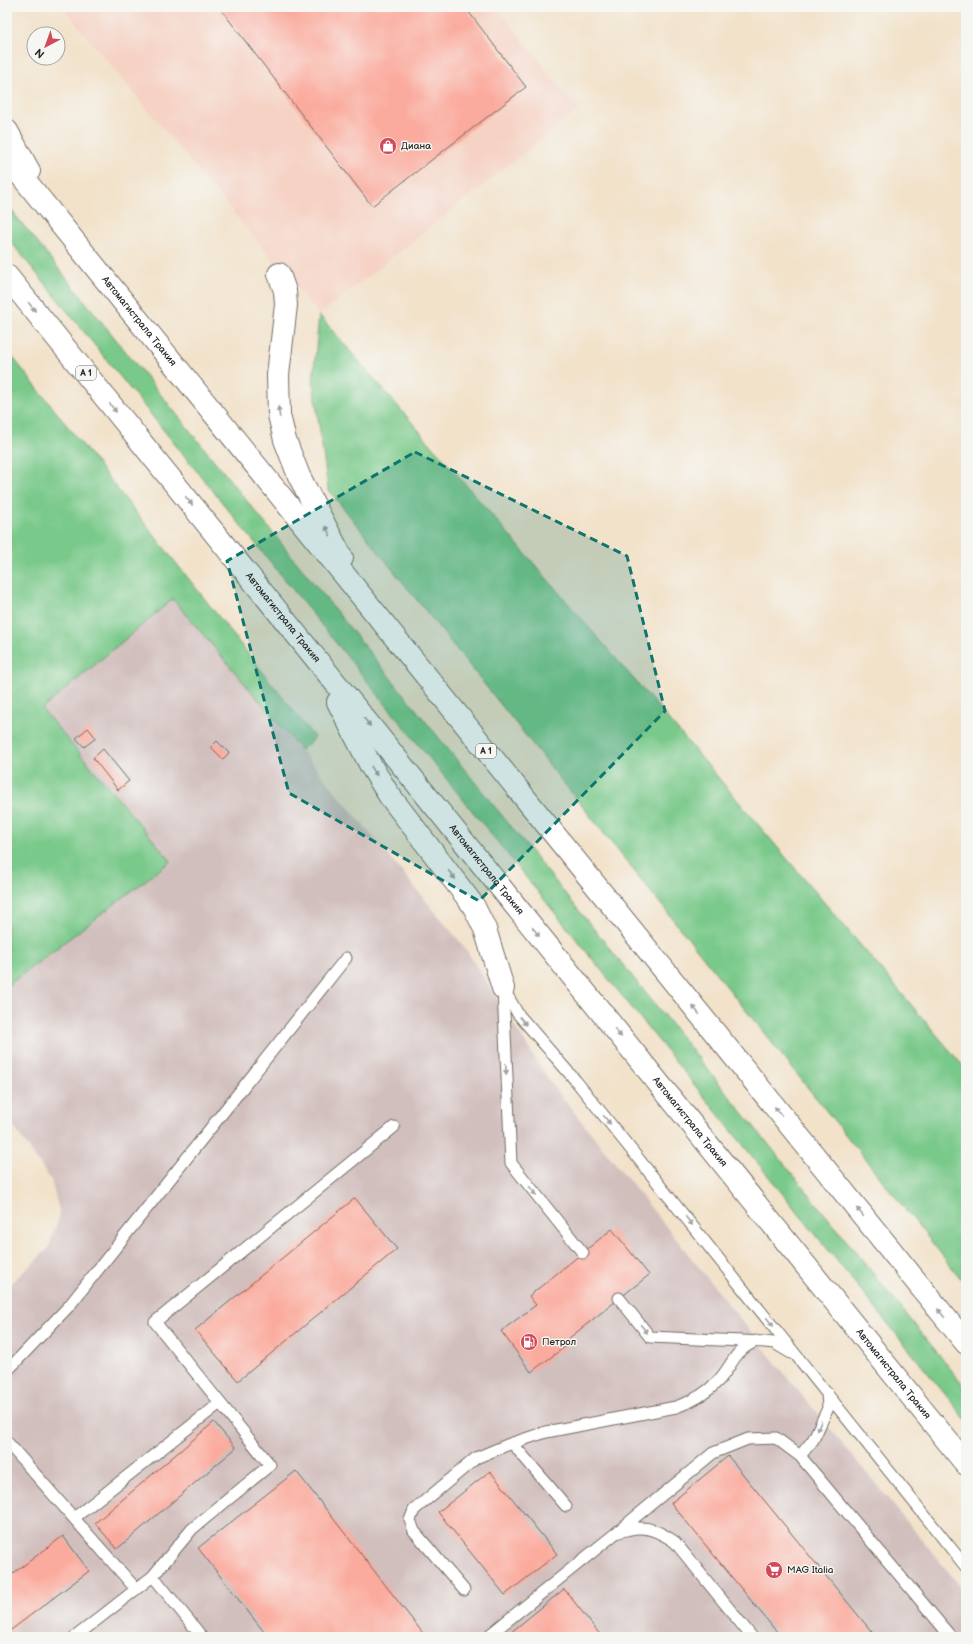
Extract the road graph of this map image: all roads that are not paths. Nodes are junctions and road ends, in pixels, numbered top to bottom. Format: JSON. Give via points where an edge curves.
{"nodes":[{"id":1,"x":7,"y":131,"type":"edge"},
{"id":2,"x":7,"y":158,"type":"edge"},
{"id":3,"x":51,"y":213,"type":"junction"},
{"id":4,"x":279,"y":274,"type":"dead end"},
{"id":5,"x":7,"y":276,"type":"edge"},
{"id":6,"x":366,"y":603,"type":"junction"},
{"id":7,"x":318,"y":662,"type":"junction"},
{"id":8,"x":346,"y":958,"type":"dead end"},
{"id":9,"x":503,"y":988,"type":"junction"},
{"id":10,"x":394,"y":1127,"type":"dead end"},
{"id":11,"x":583,"y":1252,"type":"dead end"},
{"id":12,"x":619,"y":1298,"type":"dead end"},
{"id":13,"x":756,"y":1341,"type":"junction"},
{"id":14,"x":966,"y":1343,"type":"edge"},
{"id":15,"x":800,"y":1360,"type":"junction"},
{"id":16,"x":7,"y":1371,"type":"edge"},
{"id":17,"x":827,"y":1393,"type":"junction"},
{"id":18,"x":220,"y":1403,"type":"junction"},
{"id":19,"x":7,"y":1442,"type":"edge"},
{"id":20,"x":512,"y":1444,"type":"junction"},
{"id":21,"x":800,"y":1456,"type":"junction"},
{"id":22,"x":966,"y":1464,"type":"edge"},
{"id":23,"x":566,"y":1506,"type":"dead end"},
{"id":24,"x":74,"y":1518,"type":"junction"},
{"id":25,"x":616,"y":1533,"type":"junction"},
{"id":26,"x":966,"y":1567,"type":"edge"},
{"id":27,"x":153,"y":1576,"type":"junction"},
{"id":28,"x":136,"y":1589,"type":"junction"},
{"id":29,"x":464,"y":1590,"type":"dead end"},
{"id":30,"x":75,"y":1637,"type":"edge"},
{"id":31,"x":202,"y":1637,"type":"edge"},
{"id":32,"x":487,"y":1637,"type":"edge"},
{"id":33,"x":752,"y":1637,"type":"edge"},
{"id":34,"x":950,"y":1637,"type":"edge"}],
"edges":[{"from":1,"to":3,"type":"highway"},
{"from":2,"to":3,"type":"highway","name":"Автомагистрала Тракия","number":"A 1"},
{"from":3,"to":6,"type":"highway","name":"Автомагистрала Тракия","number":"A 1"},
{"from":6,"to":4,"type":"highway","one_way":true,"via":[[299,476],[285,440],[277,395],[286,305],[285,291]]},
{"from":5,"to":7,"type":"highway","name":"Автомагистрала Тракия","number":"A 1","one_way":true},
{"from":14,"to":6,"type":"highway","name":"Автомагистрала Тракия","number":"A 1","one_way":true},
{"from":7,"to":9,"type":"highway","one_way":true,"via":[[371,766],[389,795],[473,905],[485,928]]},
{"from":7,"to":22,"type":"highway","name":"Автомагистрала Тракия","number":"A 1","one_way":true},
{"from":8,"to":16,"type":"lane","via":[[69,1306]]},
{"from":9,"to":11,"type":"lane","one_way":true,"via":[[511,1164]]},
{"from":9,"to":15,"type":"lane","one_way":true,"via":[[532,1032],[576,1082]]},
{"from":10,"to":18,"type":"lane","via":[[155,1322]]},
{"from":12,"to":13,"type":"lane","one_way":true,"via":[[650,1336]]},
{"from":13,"to":15,"type":"lane","via":[[774,1343],[786,1348]]},
{"from":13,"to":20,"type":"lane","via":[[744,1346],[717,1383],[690,1402],[676,1407],[546,1432]]},
{"from":15,"to":17,"type":"lane"},
{"from":17,"to":21,"type":"lane","one_way":true,"via":[[828,1408],[813,1440]]},
{"from":17,"to":26,"type":"lane"},
{"from":18,"to":24,"type":"lane"},
{"from":18,"to":27,"type":"lane","via":[[270,1465],[192,1529]]},
{"from":19,"to":24,"type":"lane"},
{"from":20,"to":23,"type":"lane"},
{"from":20,"to":29,"type":"lane","via":[[476,1458],[414,1510],[410,1520],[414,1531]]},
{"from":21,"to":25,"type":"lane","via":[[776,1438],[748,1439],[727,1447],[713,1453]]},
{"from":21,"to":34,"type":"lane"},
{"from":24,"to":28,"type":"lane"},
{"from":25,"to":32,"type":"lane"},
{"from":25,"to":33,"type":"lane","via":[[630,1528],[646,1527],[662,1532],[675,1542]]},
{"from":27,"to":28,"type":"lane"},
{"from":27,"to":31,"type":"lane"},
{"from":28,"to":30,"type":"lane"}]}
